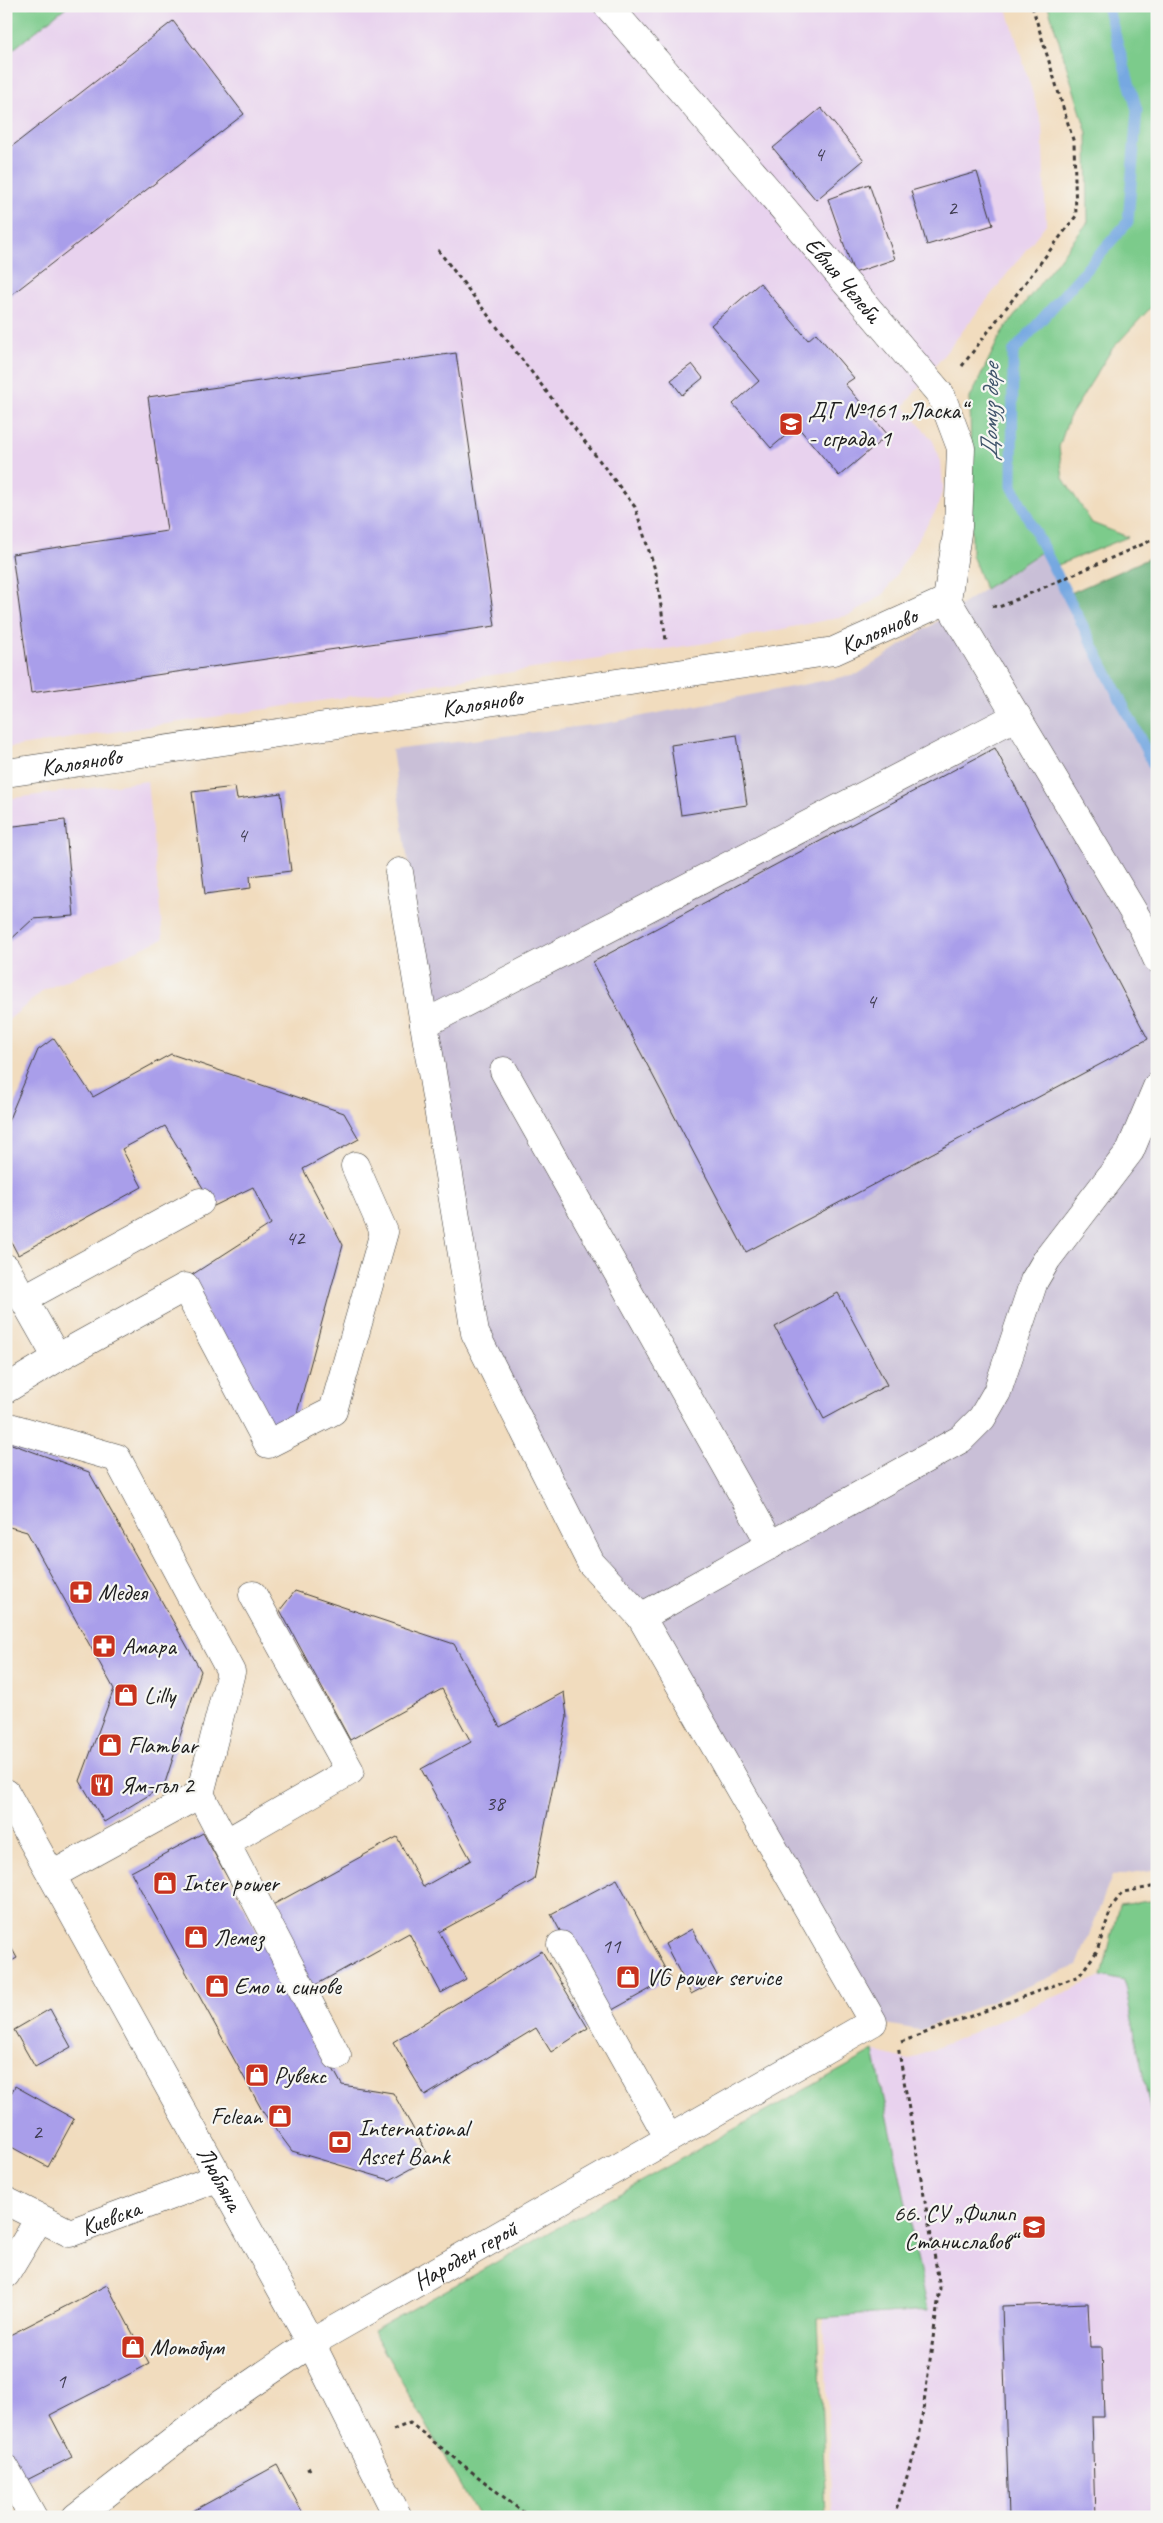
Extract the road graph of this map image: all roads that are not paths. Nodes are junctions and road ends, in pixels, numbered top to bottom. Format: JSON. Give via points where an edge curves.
{"nodes":[{"id":1,"x":608,"y":6,"type":"edge"},
{"id":2,"x":947,"y":600,"type":"junction"},
{"id":3,"x":1017,"y":716,"type":"junction"},
{"id":4,"x":6,"y":773,"type":"edge"},
{"id":5,"x":399,"y":872,"type":"dead end"},
{"id":6,"x":1157,"y":959,"type":"edge"},
{"id":7,"x":424,"y":1024,"type":"junction"},
{"id":8,"x":504,"y":1071,"type":"dead end"},
{"id":9,"x":1157,"y":1087,"type":"edge"},
{"id":10,"x":355,"y":1166,"type":"dead end"},
{"id":11,"x":200,"y":1202,"type":"dead end"},
{"id":12,"x":6,"y":1268,"type":"edge"},
{"id":13,"x":23,"y":1299,"type":"junction"},
{"id":14,"x":57,"y":1358,"type":"junction"},
{"id":15,"x":6,"y":1389,"type":"edge"},
{"id":16,"x":6,"y":1426,"type":"edge"},
{"id":17,"x":771,"y":1545,"type":"junction"},
{"id":18,"x":253,"y":1595,"type":"dead end"},
{"id":19,"x":642,"y":1617,"type":"junction"},
{"id":20,"x":6,"y":1792,"type":"edge"},
{"id":21,"x":200,"y":1794,"type":"junction"},
{"id":22,"x":227,"y":1842,"type":"junction"},
{"id":23,"x":52,"y":1875,"type":"junction"},
{"id":24,"x":561,"y":1945,"type":"dead end"},
{"id":25,"x":337,"y":2056,"type":"dead end"},
{"id":26,"x":668,"y":2137,"type":"junction"},
{"id":27,"x":220,"y":2177,"type":"junction"},
{"id":28,"x":6,"y":2201,"type":"edge"},
{"id":29,"x":39,"y":2219,"type":"junction"},
{"id":30,"x":6,"y":2274,"type":"edge"},
{"id":31,"x":310,"y":2343,"type":"junction"},
{"id":32,"x":6,"y":2469,"type":"edge"},
{"id":33,"x":33,"y":2517,"type":"edge"},
{"id":34,"x":76,"y":2517,"type":"edge"},
{"id":35,"x":398,"y":2517,"type":"edge"}],
"edges":[{"from":1,"to":2,"type":"street","name":"Евлия Челеби","via":[[941,395],[961,448],[958,527]]},
{"from":2,"to":3,"type":"street"},
{"from":2,"to":4,"type":"street","name":"Калояново","via":[[834,651]]},
{"from":3,"to":6,"type":"street","via":[[1144,928]]},
{"from":3,"to":7,"type":"street"},
{"from":5,"to":7,"type":"street"},
{"from":7,"to":19,"type":"street","via":[[475,1333],[591,1563]]},
{"from":8,"to":17,"type":"street"},
{"from":9,"to":17,"type":"street","via":[[1130,1151],[1047,1259],[1034,1281],[997,1392],[982,1418],[961,1439]]},
{"from":10,"to":14,"type":"street","via":[[384,1232],[333,1411],[268,1444],[185,1287]]},
{"from":11,"to":13,"type":"street"},
{"from":12,"to":13,"type":"street"},
{"from":13,"to":14,"type":"street"},
{"from":14,"to":15,"type":"street"},
{"from":16,"to":21,"type":"street","via":[[117,1458],[231,1672]]},
{"from":17,"to":19,"type":"street"},
{"from":18,"to":22,"type":"street","via":[[350,1771]]},
{"from":19,"to":26,"type":"street","name":"Народен герой","via":[[873,2022]]},
{"from":20,"to":23,"type":"street","name":"Любляна"},
{"from":21,"to":22,"type":"street"},
{"from":21,"to":23,"type":"street"},
{"from":22,"to":25,"type":"street"},
{"from":23,"to":27,"type":"street","name":"Любляна"},
{"from":24,"to":26,"type":"street"},
{"from":26,"to":31,"type":"street","name":"Народен герой"},
{"from":27,"to":29,"type":"street","name":"Киевска","via":[[70,2233]]},
{"from":27,"to":31,"type":"street","name":"Любляна"},
{"from":28,"to":29,"type":"street","name":"Киевска"},
{"from":29,"to":30,"type":"street"},
{"from":31,"to":34,"type":"street","name":"Народен герой","via":[[220,2406]]},
{"from":31,"to":35,"type":"street","name":"Любляна"},
{"from":32,"to":33,"type":"street"}]}
